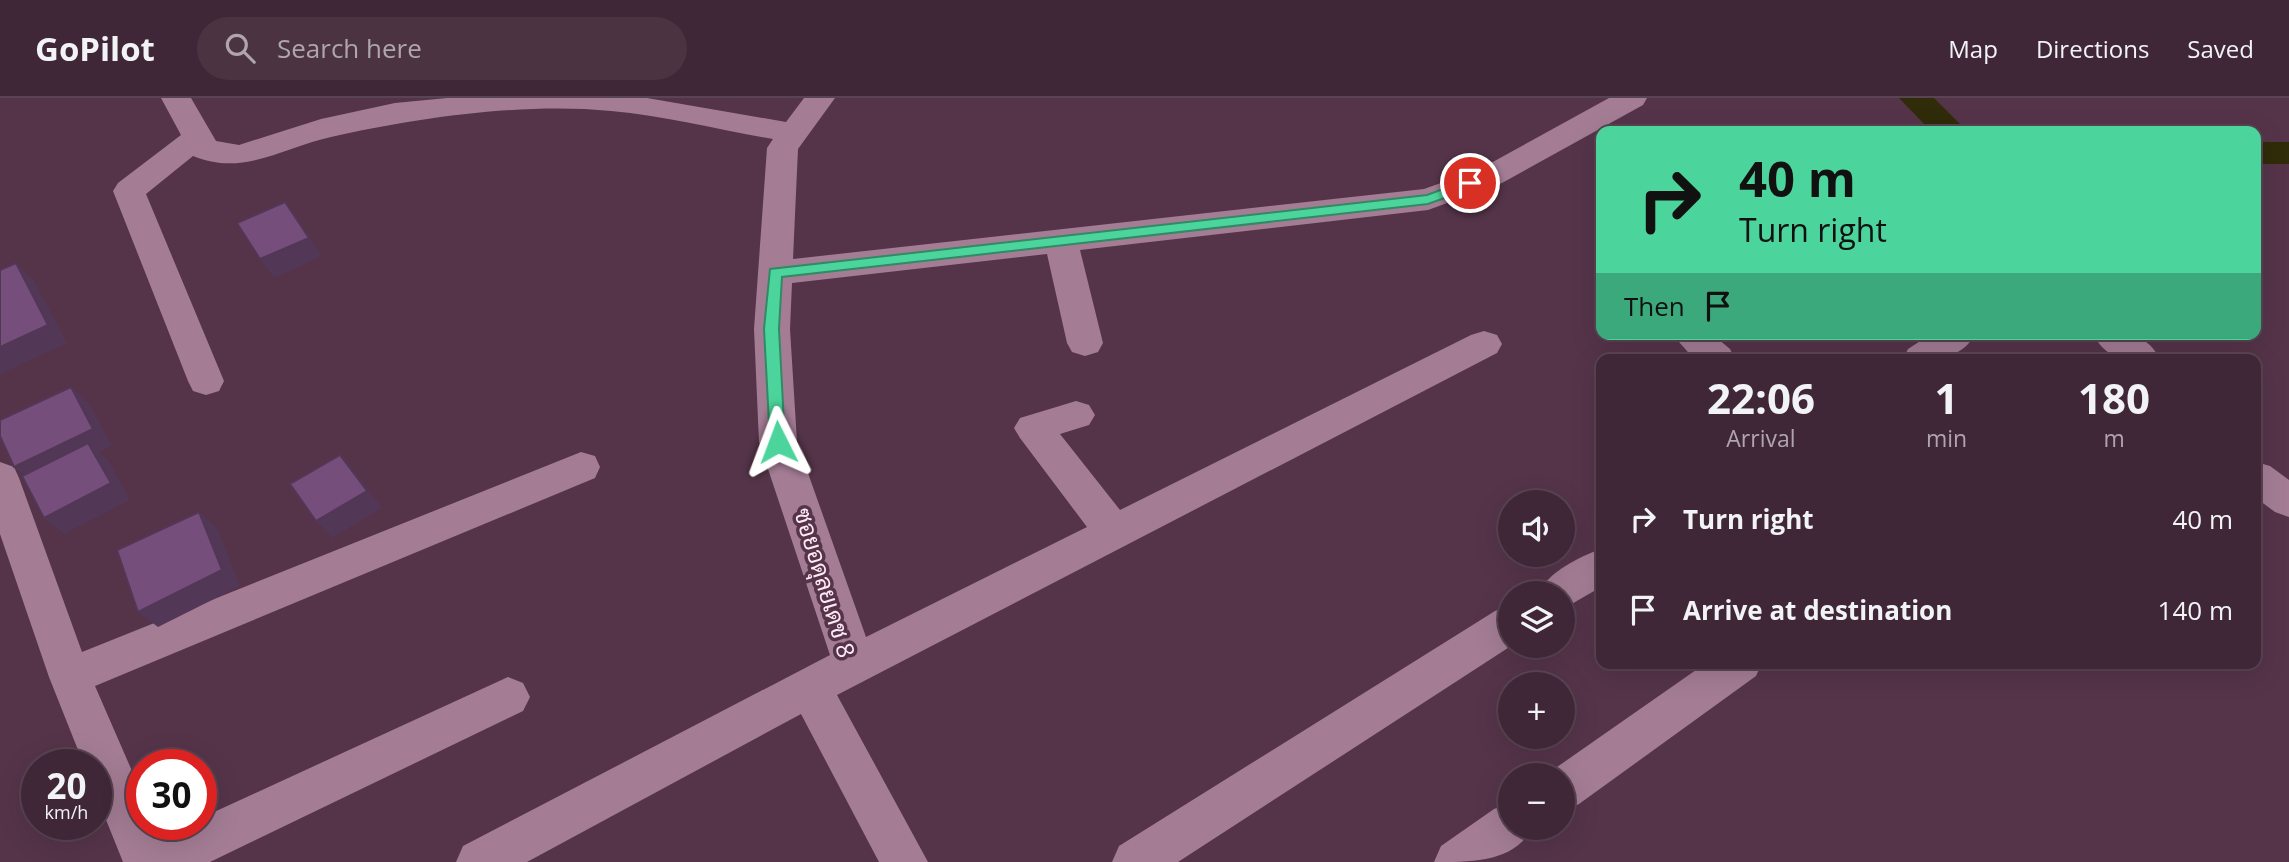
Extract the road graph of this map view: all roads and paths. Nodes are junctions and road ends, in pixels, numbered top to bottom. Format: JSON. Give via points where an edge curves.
{"nodes":[{"id":1,"x":176,"y":98,"type":"edge"},
{"id":2,"x":820,"y":98,"type":"edge"},
{"id":3,"x":1632,"y":98,"type":"edge"},
{"id":4,"x":643,"y":102,"type":"edge"},
{"id":5,"x":793,"y":134,"type":"junction"},
{"id":6,"x":198,"y":137,"type":"junction"},
{"id":7,"x":1061,"y":241,"type":"junction"},
{"id":8,"x":775,"y":273,"type":"junction"},
{"id":9,"x":1696,"y":340,"type":"edge"},
{"id":10,"x":1949,"y":340,"type":"edge"},
{"id":11,"x":2118,"y":340,"type":"edge"},
{"id":12,"x":1085,"y":343,"type":"dead end"},
{"id":13,"x":1484,"y":344,"type":"dead end"},
{"id":14,"x":1711,"y":354,"type":"edge"},
{"id":15,"x":1928,"y":354,"type":"edge"},
{"id":16,"x":2136,"y":354,"type":"edge"},
{"id":17,"x":206,"y":381,"type":"dead end"},
{"id":18,"x":1076,"y":415,"type":"dead end"},
{"id":19,"x":581,"y":467,"type":"dead end"},
{"id":20,"x":0,"y":478,"type":"edge"},
{"id":21,"x":2261,"y":481,"type":"edge"},
{"id":22,"x":2289,"y":501,"type":"edge"},
{"id":23,"x":1114,"y":532,"type":"junction"},
{"id":24,"x":1596,"y":569,"type":"edge"},
{"id":25,"x":1575,"y":583,"type":"edge"},
{"id":26,"x":1498,"y":632,"type":"edge"},
{"id":27,"x":854,"y":664,"type":"junction"},
{"id":28,"x":1733,"y":669,"type":"edge"},
{"id":29,"x":70,"y":677,"type":"junction"},
{"id":30,"x":810,"y":688,"type":"junction"},
{"id":31,"x":508,"y":697,"type":"dead end"},
{"id":32,"x":1575,"y":781,"type":"edge"},
{"id":33,"x":1498,"y":834,"type":"edge"},
{"id":34,"x":148,"y":862,"type":"edge"},
{"id":35,"x":159,"y":862,"type":"edge"},
{"id":36,"x":480,"y":862,"type":"edge"},
{"id":37,"x":904,"y":862,"type":"edge"},
{"id":38,"x":1136,"y":862,"type":"edge"},
{"id":39,"x":1458,"y":862,"type":"edge"}],
"edges":[{"from":1,"to":6,"type":"street"},
{"from":2,"to":5,"type":"street","name":"ซอยอดุลยเดช 8"},
{"from":3,"to":7,"type":"street","via":[[1491,176],[1428,199]]},
{"from":4,"to":5,"type":"street"},
{"from":4,"to":6,"type":"street","via":[[509,101],[395,113],[321,129],[240,155],[205,150]]},
{"from":5,"to":8,"type":"street","name":"ซอยอดุลยเดช 8","via":[[783,148]]},
{"from":6,"to":17,"type":"street","via":[[129,191]]},
{"from":7,"to":8,"type":"street"},
{"from":7,"to":12,"type":"street"},
{"from":8,"to":27,"type":"street","name":"ซอยอดุลยเดช 8","via":[[772,329],[778,442]]},
{"from":9,"to":14,"type":"street"},
{"from":10,"to":15,"type":"street"},
{"from":11,"to":16,"type":"street"},
{"from":13,"to":23,"type":"street"},
{"from":18,"to":23,"type":"street","via":[[1033,428]]},
{"from":19,"to":29,"type":"street"},
{"from":20,"to":29,"type":"street"},
{"from":21,"to":22,"type":"street"},
{"from":23,"to":27,"type":"street"},
{"from":24,"to":25,"type":"street"},
{"from":26,"to":38,"type":"street"},
{"from":27,"to":30,"type":"street","name":"ซอยอดุลยเดช 8"},
{"from":28,"to":32,"type":"street"},
{"from":29,"to":34,"type":"street"},
{"from":30,"to":36,"type":"street","name":"ซอยอดุลยเดช 8"},
{"from":30,"to":37,"type":"street"},
{"from":31,"to":35,"type":"street"},
{"from":33,"to":39,"type":"street"}]}
